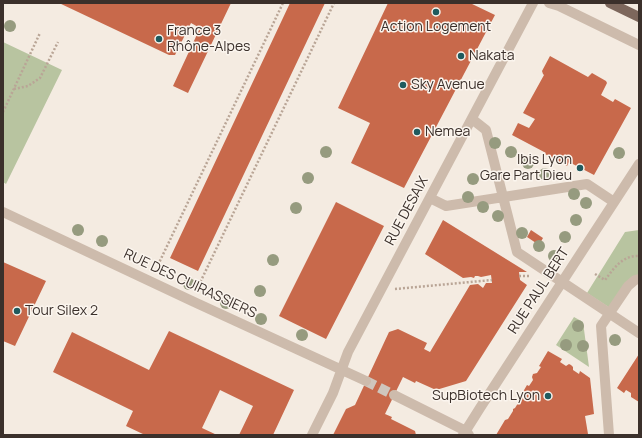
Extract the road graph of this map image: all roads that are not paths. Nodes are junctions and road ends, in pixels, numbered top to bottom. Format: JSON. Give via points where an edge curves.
{"nodes":[{"id":1,"x":532,"y":3,"type":"edge"},
{"id":2,"x":549,"y":3,"type":"edge"},
{"id":3,"x":610,"y":3,"type":"edge"},
{"id":4,"x":639,"y":17,"type":"edge"},
{"id":5,"x":639,"y":45,"type":"edge"},
{"id":6,"x":472,"y":119,"type":"junction"},
{"id":7,"x":639,"y":164,"type":"edge"},
{"id":8,"x":503,"y":197,"type":"junction"},
{"id":9,"x":430,"y":198,"type":"junction"},
{"id":10,"x":614,"y":202,"type":"junction"},
{"id":11,"x":3,"y":212,"type":"edge"},
{"id":12,"x":637,"y":279,"type":"edge"},
{"id":13,"x":562,"y":282,"type":"junction"},
{"id":14,"x":610,"y":314,"type":"junction"},
{"id":15,"x":639,"y":332,"type":"edge"},
{"id":16,"x":342,"y":370,"type":"junction"},
{"id":17,"x":366,"y":381,"type":"tunnel mouth"},
{"id":18,"x":394,"y":395,"type":"tunnel mouth"},
{"id":19,"x":466,"y":434,"type":"edge"},
{"id":20,"x":312,"y":435,"type":"edge"},
{"id":21,"x":609,"y":435,"type":"edge"}],
"edges":[{"from":1,"to":6,"type":"street","name":"RUE DESAIX"},
{"from":2,"to":5,"type":"street"},
{"from":3,"to":4,"type":"main road"},
{"from":6,"to":8,"type":"street","via":[[486,130]]},
{"from":6,"to":9,"type":"street","name":"RUE DESAIX"},
{"from":7,"to":10,"type":"street","name":"RUE PAUL BERT"},
{"from":8,"to":9,"type":"street","via":[[446,206]]},
{"from":8,"to":10,"type":"street","via":[[587,184]]},
{"from":8,"to":13,"type":"street","via":[[517,252]]},
{"from":9,"to":16,"type":"street","name":"RUE DESAIX","via":[[348,352]]},
{"from":10,"to":13,"type":"street","name":"RUE PAUL BERT"},
{"from":11,"to":16,"type":"street","name":"RUE DES CUIRASSIERS"},
{"from":12,"to":14,"type":"street","via":[[628,286]]},
{"from":13,"to":14,"type":"street"},
{"from":13,"to":19,"type":"street","name":"RUE PAUL BERT","via":[[480,408]]},
{"from":14,"to":15,"type":"street"},
{"from":14,"to":21,"type":"street","via":[[601,326]]},
{"from":16,"to":17,"type":"street","name":"RUE DES CUIRASSIERS"},
{"from":16,"to":20,"type":"street","name":"RUE DESAIX"},
{"from":18,"to":19,"type":"street"}]}
